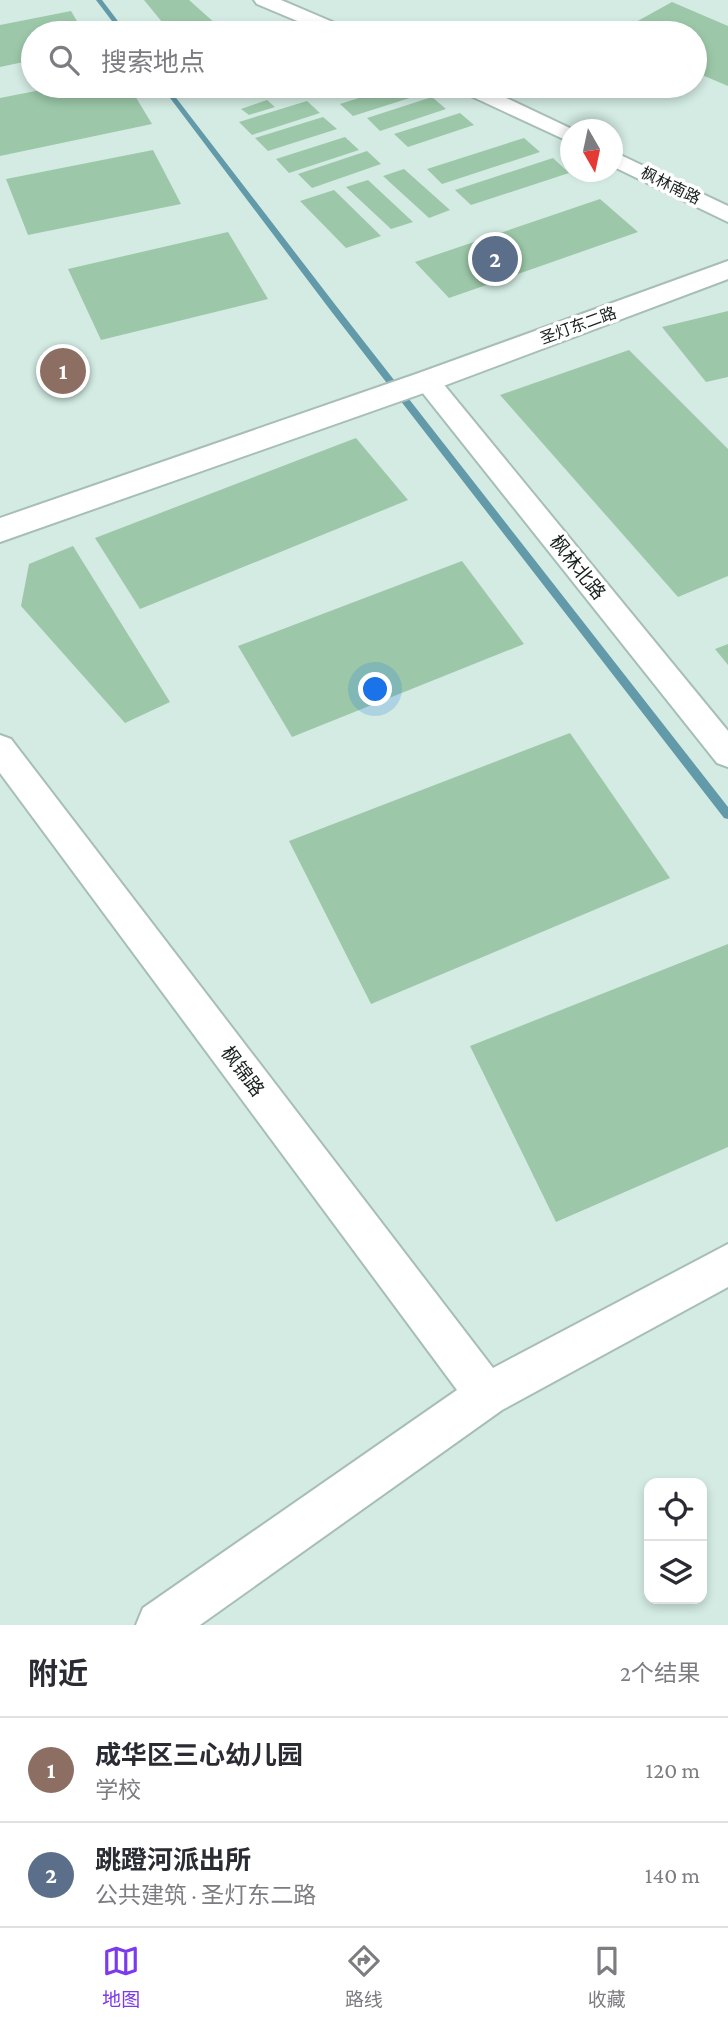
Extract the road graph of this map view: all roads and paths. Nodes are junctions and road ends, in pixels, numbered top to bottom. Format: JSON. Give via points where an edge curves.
{"nodes":[{"id":1,"x":264,"y":0,"type":"edge"},
{"id":2,"x":314,"y":21,"type":"edge"},
{"id":3,"x":490,"y":98,"type":"edge"},
{"id":4,"x":560,"y":131,"type":"edge"},
{"id":5,"x":623,"y":162,"type":"edge"},
{"id":6,"x":728,"y":215,"type":"edge"},
{"id":7,"x":728,"y":269,"type":"edge"},
{"id":8,"x":427,"y":381,"type":"junction"},
{"id":9,"x":0,"y":530,"type":"edge"},
{"id":10,"x":0,"y":748,"type":"edge"},
{"id":11,"x":728,"y":754,"type":"edge"},
{"id":12,"x":728,"y":1265,"type":"edge"},
{"id":13,"x":487,"y":1395,"type":"junction"},
{"id":14,"x":160,"y":1625,"type":"edge"}],
"edges":[{"from":1,"to":2,"type":"street"},
{"from":3,"to":4,"type":"street"},
{"from":5,"to":6,"type":"street","name":"枫林南路"},
{"from":7,"to":8,"type":"street","name":"圣灯东二路"},
{"from":8,"to":9,"type":"street","name":"圣灯东二路"},
{"from":8,"to":11,"type":"street","name":"枫林北路"},
{"from":10,"to":13,"type":"street","name":"枫锦路"},
{"from":12,"to":13,"type":"street"},
{"from":13,"to":14,"type":"street"}]}
